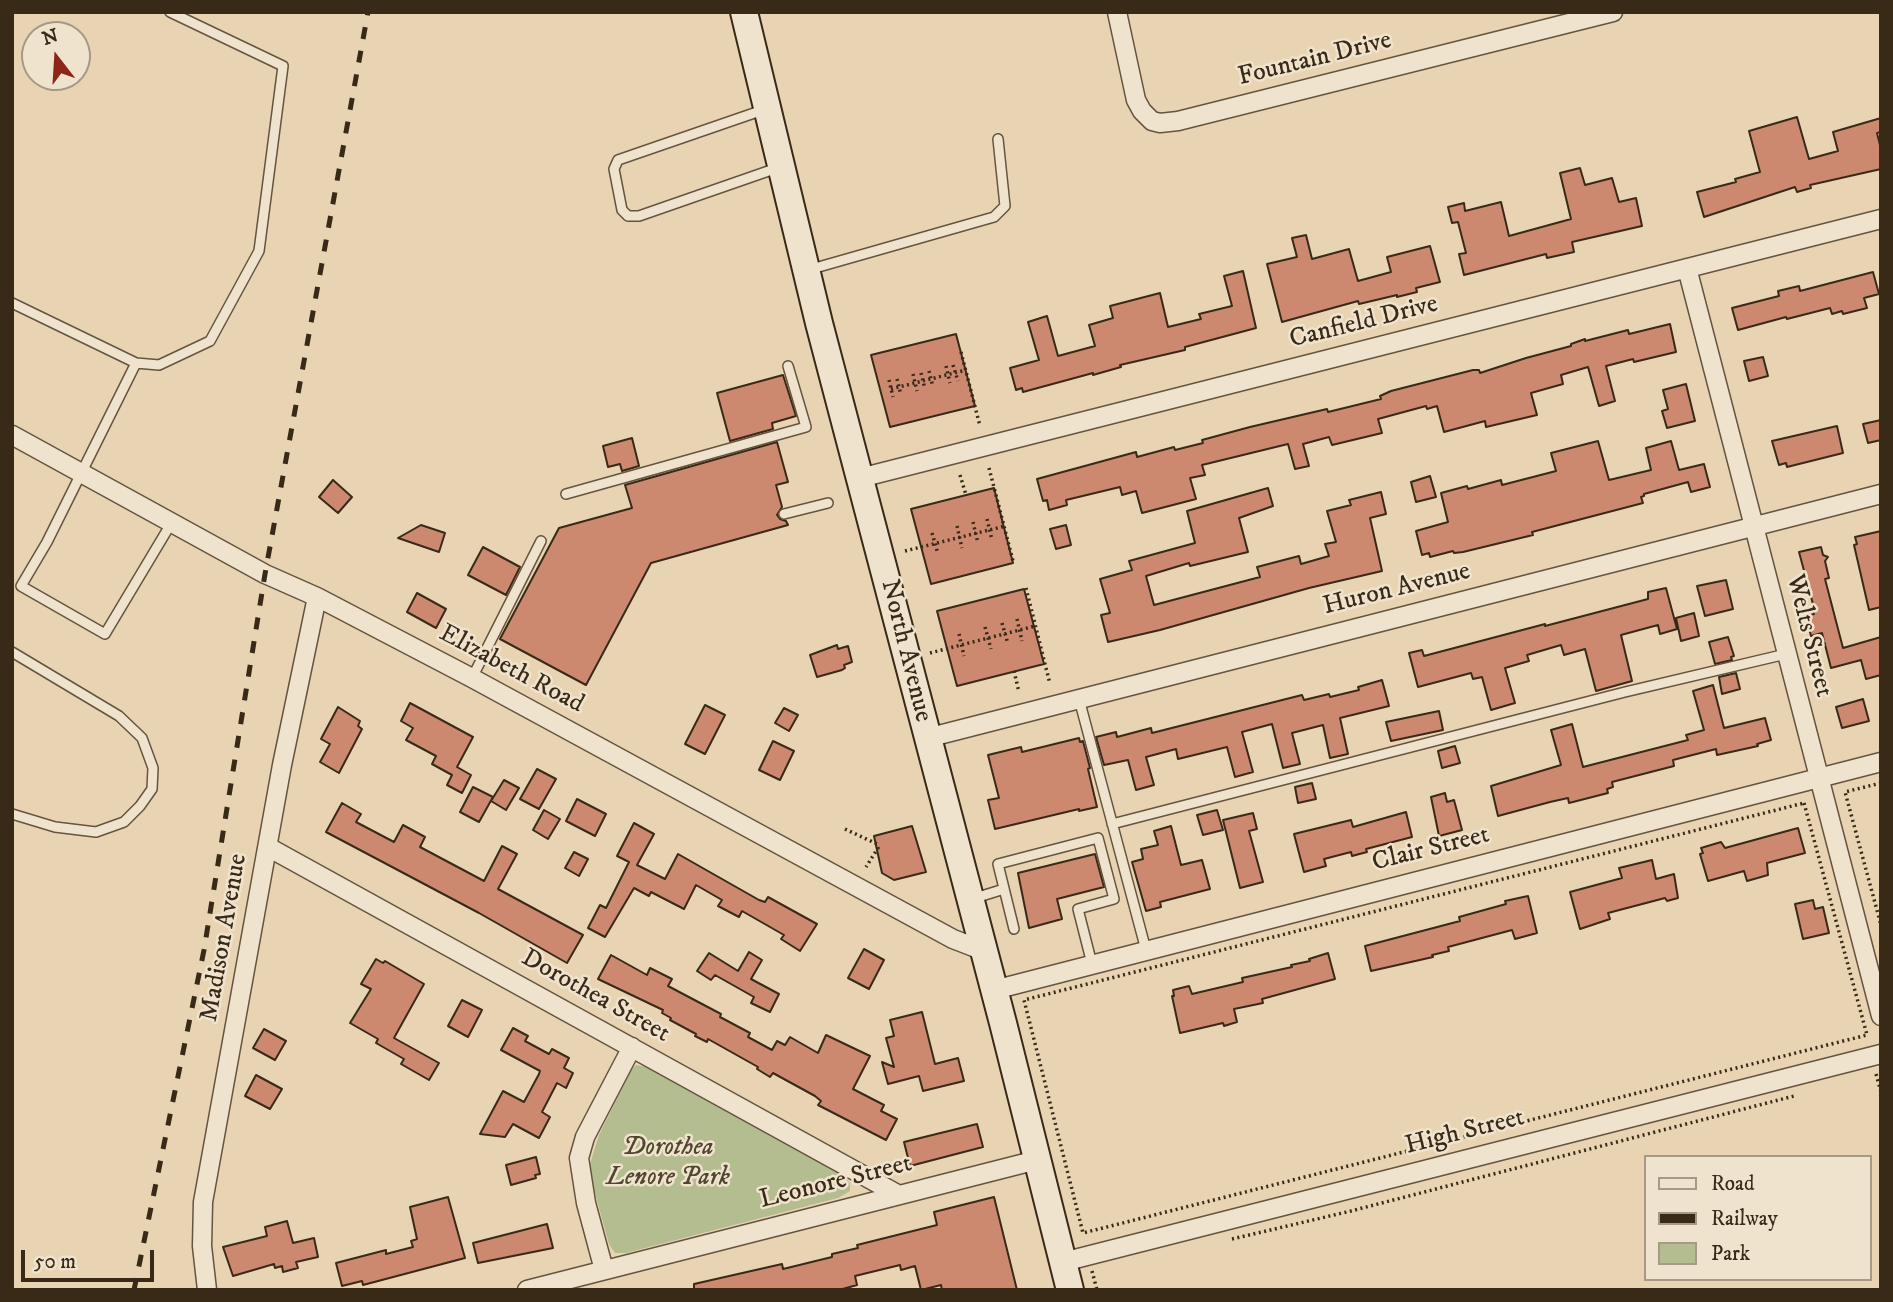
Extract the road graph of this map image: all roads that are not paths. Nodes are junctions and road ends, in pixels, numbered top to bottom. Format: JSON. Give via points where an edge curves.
{"nodes":[{"id":1,"x":170,"y":12,"type":"edge"},
{"id":2,"x":1117,"y":12,"type":"edge"},
{"id":3,"x":1613,"y":12,"type":"edge"},
{"id":4,"x":748,"y":13,"type":"edge"},
{"id":5,"x":768,"y":108,"type":"junction"},
{"id":6,"x":998,"y":139,"type":"dead end"},
{"id":7,"x":781,"y":166,"type":"junction"},
{"id":8,"x":1881,"y":219,"type":"edge"},
{"id":9,"x":1687,"y":268,"type":"junction"},
{"id":10,"x":807,"y":271,"type":"junction"},
{"id":11,"x":12,"y":303,"type":"edge"},
{"id":12,"x":136,"y":363,"type":"junction"},
{"id":13,"x":788,"y":366,"type":"dead end"},
{"id":14,"x":12,"y":435,"type":"edge"},
{"id":15,"x":82,"y":473,"type":"junction"},
{"id":16,"x":860,"y":478,"type":"junction"},
{"id":17,"x":566,"y":494,"type":"dead end"},
{"id":18,"x":1881,"y":494,"type":"edge"},
{"id":19,"x":828,"y":503,"type":"dead end"},
{"id":20,"x":784,"y":514,"type":"dead end"},
{"id":21,"x":172,"y":522,"type":"junction"},
{"id":22,"x":1753,"y":527,"type":"junction"},
{"id":23,"x":541,"y":541,"type":"dead end"},
{"id":24,"x":317,"y":597,"type":"junction"},
{"id":25,"x":12,"y":652,"type":"edge"},
{"id":26,"x":1786,"y":654,"type":"junction"},
{"id":27,"x":472,"y":678,"type":"junction"},
{"id":28,"x":1079,"y":699,"type":"junction"},
{"id":29,"x":927,"y":738,"type":"junction"},
{"id":30,"x":1881,"y":762,"type":"edge"},
{"id":31,"x":1818,"y":778,"type":"junction"},
{"id":32,"x":12,"y":814,"type":"edge"},
{"id":33,"x":1112,"y":824,"type":"junction"},
{"id":34,"x":268,"y":847,"type":"junction"},
{"id":35,"x":1004,"y":889,"type":"junction"},
{"id":36,"x":970,"y":899,"type":"junction"},
{"id":37,"x":1014,"y":929,"type":"dead end"},
{"id":38,"x":1146,"y":950,"type":"junction"},
{"id":39,"x":984,"y":951,"type":"junction"},
{"id":40,"x":1092,"y":964,"type":"junction"},
{"id":41,"x":994,"y":990,"type":"junction"},
{"id":42,"x":1881,"y":1016,"type":"edge"},
{"id":43,"x":632,"y":1046,"type":"junction"},
{"id":44,"x":1881,"y":1054,"type":"edge"},
{"id":45,"x":1037,"y":1160,"type":"junction"},
{"id":46,"x":897,"y":1194,"type":"junction"},
{"id":47,"x":1063,"y":1262,"type":"junction"},
{"id":48,"x":604,"y":1270,"type":"junction"},
{"id":49,"x":207,"y":1290,"type":"edge"},
{"id":50,"x":527,"y":1290,"type":"edge"},
{"id":51,"x":1070,"y":1290,"type":"edge"}],
"edges":[{"from":1,"to":12,"type":"lane","via":[[283,66],[259,251],[210,341],[159,365]]},
{"from":2,"to":3,"type":"street","name":"Fountain Drive","via":[[1136,100],[1152,121],[1160,123]]},
{"from":4,"to":5,"type":"main road","name":"North Avenue"},
{"from":5,"to":7,"type":"main road","name":"North Avenue"},
{"from":5,"to":7,"type":"lane","via":[[618,160],[614,169],[622,210],[628,216],[639,216]]},
{"from":6,"to":10,"type":"lane","via":[[1005,205],[994,217]]},
{"from":7,"to":10,"type":"main road","name":"North Avenue"},
{"from":8,"to":9,"type":"street","name":"Canfield Drive"},
{"from":9,"to":16,"type":"street","name":"Canfield Drive"},
{"from":9,"to":22,"type":"street","name":"Welts Street"},
{"from":10,"to":16,"type":"main road","name":"North Avenue"},
{"from":11,"to":12,"type":"lane"},
{"from":12,"to":15,"type":"lane"},
{"from":13,"to":17,"type":"lane","via":[[806,427]]},
{"from":14,"to":15,"type":"street","name":"Elizabeth Road"},
{"from":15,"to":21,"type":"street","name":"Elizabeth Road"},
{"from":15,"to":21,"type":"lane","via":[[22,586],[105,634]]},
{"from":16,"to":29,"type":"main road","name":"North Avenue"},
{"from":18,"to":22,"type":"street","name":"Huron Avenue"},
{"from":19,"to":20,"type":"lane"},
{"from":21,"to":24,"type":"street","name":"Elizabeth Road"},
{"from":22,"to":26,"type":"street","name":"Welts Street"},
{"from":22,"to":28,"type":"street","name":"Huron Avenue"},
{"from":23,"to":27,"type":"lane"},
{"from":24,"to":27,"type":"street","name":"Elizabeth Road"},
{"from":24,"to":34,"type":"street","name":"Madison Avenue"},
{"from":25,"to":32,"type":"lane","via":[[119,716],[142,738],[153,768],[152,789],[140,806],[124,822],[96,832],[55,827]]},
{"from":26,"to":31,"type":"street","name":"Welts Street"},
{"from":26,"to":33,"type":"lane"},
{"from":27,"to":39,"type":"street","name":"Elizabeth Road","via":[[955,940]]},
{"from":28,"to":29,"type":"street","name":"Huron Avenue"},
{"from":28,"to":33,"type":"lane"},
{"from":29,"to":36,"type":"main road","name":"North Avenue"},
{"from":30,"to":31,"type":"street","name":"Clair Street"},
{"from":31,"to":38,"type":"street","name":"Clair Street"},
{"from":31,"to":42,"type":"street","name":"Welts Street"},
{"from":33,"to":38,"type":"lane"},
{"from":34,"to":43,"type":"street","name":"Dorothea Street"},
{"from":34,"to":49,"type":"street","name":"Madison Avenue","via":[[203,1202]]},
{"from":35,"to":36,"type":"lane"},
{"from":35,"to":37,"type":"lane"},
{"from":35,"to":40,"type":"lane","via":[[998,864],[1098,838],[1114,899],[1078,909]]},
{"from":36,"to":39,"type":"main road","name":"North Avenue"},
{"from":38,"to":40,"type":"street","name":"Clair Street"},
{"from":39,"to":41,"type":"main road","name":"North Avenue"},
{"from":40,"to":41,"type":"street","name":"Clair Street"},
{"from":41,"to":45,"type":"main road","name":"North Avenue"},
{"from":43,"to":46,"type":"street","name":"Dorothea Street"},
{"from":43,"to":48,"type":"street","via":[[585,1137],[579,1158]]},
{"from":44,"to":47,"type":"street","name":"High Street"},
{"from":45,"to":46,"type":"street","name":"Leonore Street"},
{"from":45,"to":47,"type":"main road","name":"North Avenue"},
{"from":46,"to":48,"type":"street","name":"Leonore Street"},
{"from":47,"to":51,"type":"main road","name":"North Avenue"},
{"from":48,"to":50,"type":"street","name":"Leonore Street"}]}
